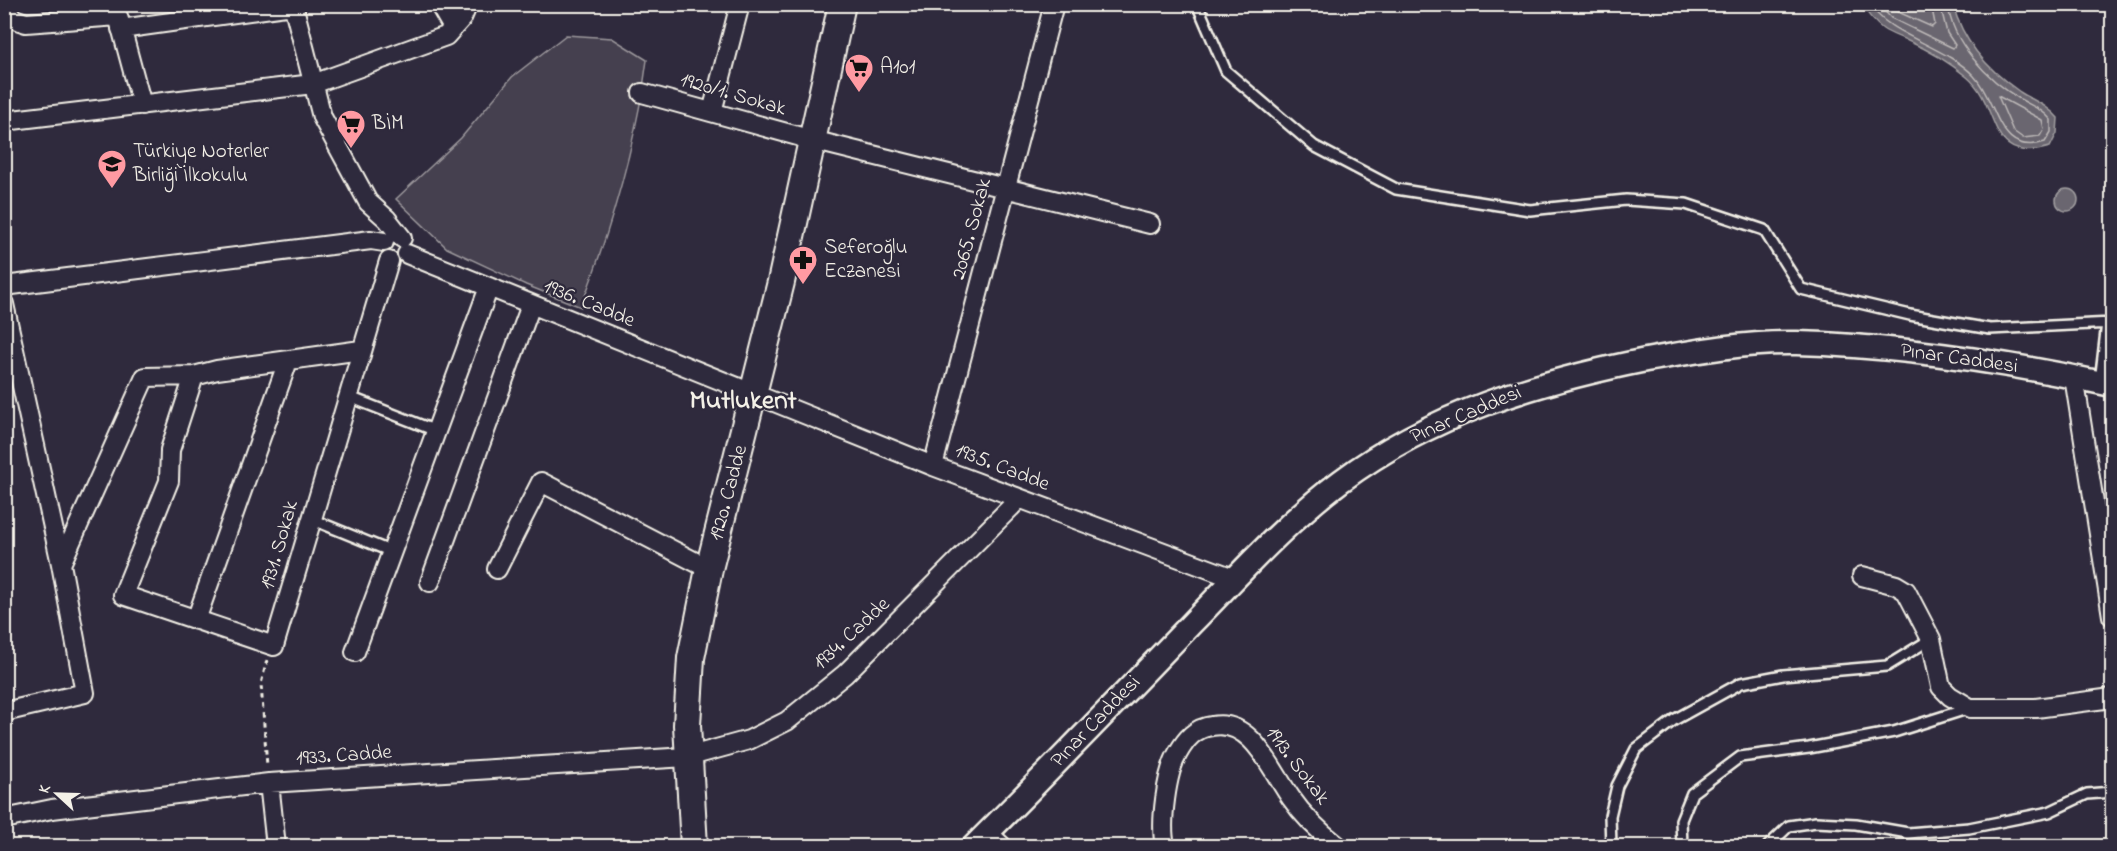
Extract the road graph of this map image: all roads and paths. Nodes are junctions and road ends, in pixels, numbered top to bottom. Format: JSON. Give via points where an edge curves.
{"nodes":[{"id":1,"x":439,"y":4,"type":"edge"},
{"id":2,"x":468,"y":4,"type":"edge"},
{"id":3,"x":740,"y":4,"type":"edge"},
{"id":4,"x":842,"y":4,"type":"edge"},
{"id":5,"x":1054,"y":4,"type":"edge"},
{"id":6,"x":1197,"y":4,"type":"edge"},
{"id":7,"x":293,"y":5,"type":"edge"},
{"id":8,"x":4,"y":7,"type":"edge"},
{"id":9,"x":202,"y":10,"type":"edge"},
{"id":10,"x":453,"y":28,"type":"junction"},
{"id":11,"x":121,"y":29,"type":"junction"},
{"id":12,"x":313,"y":84,"type":"junction"},
{"id":13,"x":642,"y":93,"type":"dead end"},
{"id":14,"x":142,"y":105,"type":"junction"},
{"id":15,"x":712,"y":112,"type":"junction"},
{"id":16,"x":4,"y":121,"type":"edge"},
{"id":17,"x":812,"y":140,"type":"junction"},
{"id":18,"x":1006,"y":188,"type":"junction"},
{"id":19,"x":1150,"y":224,"type":"dead end"},
{"id":20,"x":384,"y":242,"type":"junction"},
{"id":21,"x":405,"y":246,"type":"junction"},
{"id":22,"x":389,"y":261,"type":"junction"},
{"id":23,"x":4,"y":286,"type":"edge"},
{"id":24,"x":489,"y":288,"type":"junction"},
{"id":25,"x":4,"y":304,"type":"edge"},
{"id":26,"x":531,"y":305,"type":"junction"},
{"id":27,"x":2110,"y":323,"type":"edge"},
{"id":28,"x":361,"y":350,"type":"junction"},
{"id":29,"x":288,"y":361,"type":"junction"},
{"id":30,"x":194,"y":376,"type":"junction"},
{"id":31,"x":2074,"y":377,"type":"junction"},
{"id":32,"x":2106,"y":384,"type":"edge"},
{"id":33,"x":347,"y":396,"type":"junction"},
{"id":34,"x":755,"y":396,"type":"junction"},
{"id":35,"x":436,"y":431,"type":"junction"},
{"id":36,"x":933,"y":466,"type":"junction"},
{"id":37,"x":1019,"y":499,"type":"junction"},
{"id":38,"x":311,"y":519,"type":"junction"},
{"id":39,"x":392,"y":552,"type":"junction"},
{"id":40,"x":61,"y":564,"type":"junction"},
{"id":41,"x":497,"y":569,"type":"dead end"},
{"id":42,"x":710,"y":569,"type":"junction"},
{"id":43,"x":1862,"y":576,"type":"dead end"},
{"id":44,"x":1236,"y":579,"type":"junction"},
{"id":45,"x":430,"y":582,"type":"dead end"},
{"id":46,"x":2112,"y":616,"type":"edge"},
{"id":47,"x":196,"y":620,"type":"junction"},
{"id":48,"x":1931,"y":639,"type":"junction"},
{"id":49,"x":274,"y":646,"type":"junction"},
{"id":50,"x":355,"y":652,"type":"dead end"},
{"id":51,"x":2112,"y":698,"type":"edge"},
{"id":52,"x":1970,"y":708,"type":"junction"},
{"id":53,"x":4,"y":712,"type":"edge"},
{"id":54,"x":687,"y":758,"type":"junction"},
{"id":55,"x":268,"y":783,"type":"junction"},
{"id":56,"x":2112,"y":792,"type":"edge"},
{"id":57,"x":4,"y":819,"type":"edge"},
{"id":58,"x":988,"y":842,"type":"edge"},
{"id":59,"x":276,"y":846,"type":"edge"},
{"id":60,"x":694,"y":846,"type":"edge"},
{"id":61,"x":1165,"y":846,"type":"edge"},
{"id":62,"x":1338,"y":846,"type":"edge"},
{"id":63,"x":1611,"y":846,"type":"edge"},
{"id":64,"x":1682,"y":846,"type":"edge"},
{"id":65,"x":1768,"y":846,"type":"edge"}],
"edges":[{"from":1,"to":10,"type":"street"},
{"from":2,"to":10,"type":"street"},
{"from":3,"to":15,"type":"street"},
{"from":4,"to":17,"type":"main road","name":"1920. Cadde"},
{"from":5,"to":18,"type":"street","name":"2065. Sokak"},
{"from":6,"to":27,"type":"lane","via":[[1226,71],[1314,146],[1396,189],[1530,210],[1626,200],[1686,204],[1764,230],[1801,289],[1990,329]]},
{"from":7,"to":9,"type":"street"},
{"from":7,"to":12,"type":"street","name":"1936. Cadde"},
{"from":8,"to":11,"type":"street","via":[[14,19],[26,23],[118,16]]},
{"from":9,"to":11,"type":"street"},
{"from":10,"to":12,"type":"street","via":[[446,36]]},
{"from":11,"to":14,"type":"street"},
{"from":12,"to":14,"type":"street"},
{"from":12,"to":21,"type":"street","name":"1936. Cadde","via":[[322,117],[368,202],[387,219]]},
{"from":13,"to":15,"type":"street","name":"1920/1. Sokak"},
{"from":14,"to":16,"type":"street"},
{"from":15,"to":17,"type":"street","name":"1920/1. Sokak"},
{"from":17,"to":18,"type":"street","name":"1920/1. Sokak"},
{"from":17,"to":34,"type":"main road","name":"1920. Cadde"},
{"from":18,"to":19,"type":"street","name":"1920/1. Sokak"},
{"from":18,"to":36,"type":"street","name":"2065. Sokak"},
{"from":20,"to":21,"type":"street","via":[[390,237]]},
{"from":20,"to":22,"type":"street","via":[[382,251]]},
{"from":20,"to":23,"type":"street","via":[[371,240]]},
{"from":21,"to":22,"type":"street","via":[[398,262]]},
{"from":21,"to":24,"type":"street","name":"1936. Cadde"},
{"from":22,"to":28,"type":"street","name":"1931. Sokak"},
{"from":24,"to":26,"type":"street","name":"1936. Cadde"},
{"from":24,"to":35,"type":"street"},
{"from":25,"to":40,"type":"street"},
{"from":26,"to":34,"type":"street","name":"1936. Cadde"},
{"from":26,"to":45,"type":"street"},
{"from":27,"to":32,"type":"lane"},
{"from":28,"to":29,"type":"street"},
{"from":28,"to":33,"type":"street","name":"1931. Sokak"},
{"from":29,"to":30,"type":"street"},
{"from":29,"to":47,"type":"street"},
{"from":30,"to":40,"type":"street","via":[[145,377]]},
{"from":30,"to":47,"type":"street","via":[[170,450],[169,481],[123,595]]},
{"from":31,"to":32,"type":"street","name":"Pınar Caddesi"},
{"from":31,"to":44,"type":"street","name":"Pınar Caddesi","via":[[1985,362],[1798,343],[1745,344],[1688,352],[1576,375],[1520,390],[1437,422],[1369,461],[1311,507]]},
{"from":31,"to":46,"type":"street"},
{"from":33,"to":35,"type":"lane"},
{"from":33,"to":38,"type":"street","name":"1931. Sokak"},
{"from":34,"to":36,"type":"street","name":"1935. Cadde"},
{"from":34,"to":42,"type":"main road","name":"1920. Cadde"},
{"from":35,"to":39,"type":"street"},
{"from":36,"to":37,"type":"street","name":"1935. Cadde"},
{"from":37,"to":44,"type":"street","name":"1935. Cadde"},
{"from":37,"to":54,"type":"street","name":"1934. Cadde","via":[[853,666],[787,721],[749,740]]},
{"from":38,"to":39,"type":"lane"},
{"from":38,"to":49,"type":"street","name":"1931. Sokak"},
{"from":39,"to":50,"type":"street"},
{"from":40,"to":53,"type":"street","via":[[85,693]]},
{"from":41,"to":42,"type":"street","via":[[541,482]]},
{"from":42,"to":54,"type":"main road","name":"1920. Cadde","via":[[691,658]]},
{"from":43,"to":48,"type":"street","via":[[1906,591]]},
{"from":44,"to":58,"type":"street","name":"Pınar Caddesi"},
{"from":47,"to":49,"type":"street"},
{"from":48,"to":52,"type":"street","via":[[1941,687]]},
{"from":48,"to":63,"type":"lane","via":[[1887,666],[1783,675],[1741,683],[1674,720],[1636,749],[1617,786],[1610,816]]},
{"from":49,"to":55,"type":"path","via":[[261,684]]},
{"from":51,"to":52,"type":"street","via":[[2036,708]]},
{"from":52,"to":64,"type":"lane","via":[[1893,732],[1740,757],[1692,794],[1680,820]]},
{"from":54,"to":55,"type":"street","name":"1933. Cadde"},
{"from":54,"to":60,"type":"main road","name":"1920. Cadde"},
{"from":55,"to":57,"type":"street","name":"1933. Cadde","via":[[52,809]]},
{"from":55,"to":59,"type":"street"},
{"from":56,"to":65,"type":"lane","via":[[2087,794],[2049,812],[1969,828],[1908,833],[1856,824],[1816,822],[1789,826]]},
{"from":61,"to":62,"type":"street","name":"1913. Sokak","via":[[1163,822],[1176,756],[1186,739],[1201,727],[1220,724],[1234,726],[1248,736],[1308,819]]}]}
